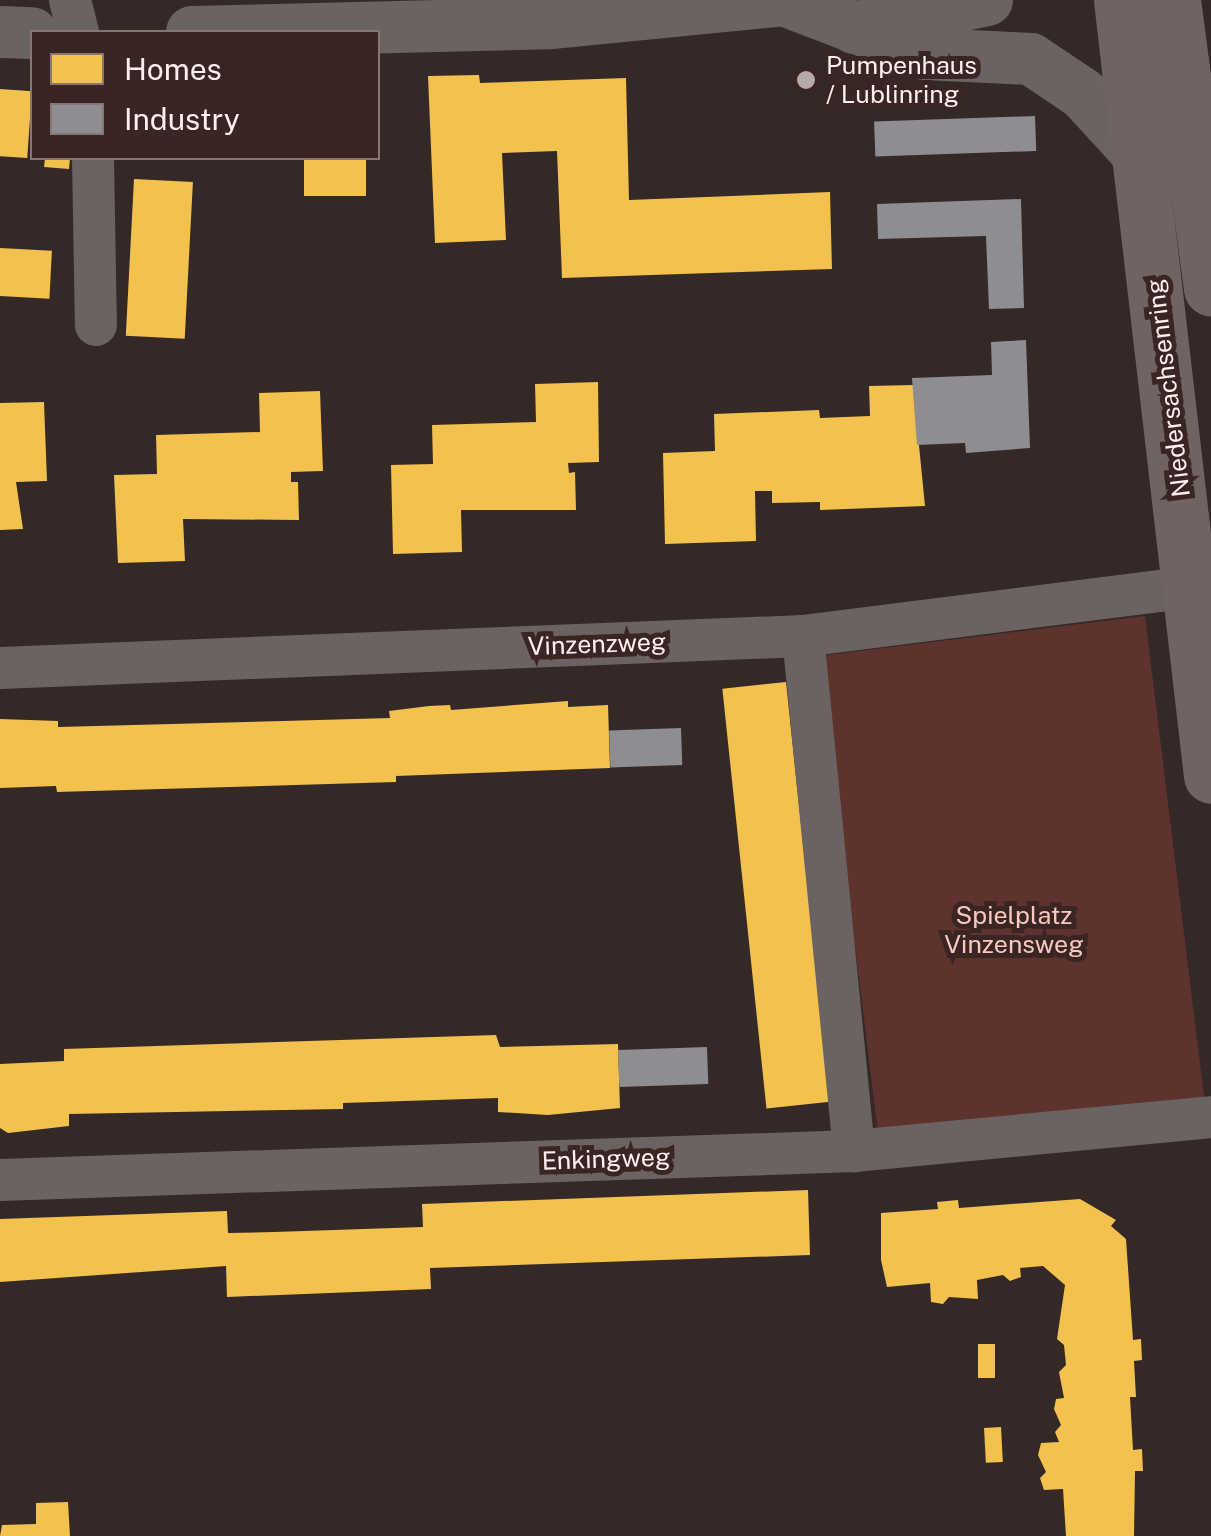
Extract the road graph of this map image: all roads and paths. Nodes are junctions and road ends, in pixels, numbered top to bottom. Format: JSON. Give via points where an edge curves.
{"nodes":[{"id":1,"x":70,"y":0,"type":"edge"},
{"id":2,"x":786,"y":0,"type":"edge"},
{"id":3,"x":988,"y":0,"type":"edge"},
{"id":4,"x":1120,"y":0,"type":"edge"},
{"id":5,"x":1173,"y":0,"type":"edge"},
{"id":6,"x":853,"y":28,"type":"junction"},
{"id":7,"x":78,"y":30,"type":"edge"},
{"id":8,"x":272,"y":30,"type":"edge"},
{"id":9,"x":0,"y":32,"type":"edge"},
{"id":10,"x":30,"y":33,"type":"edge"},
{"id":11,"x":1140,"y":156,"type":"junction"},
{"id":12,"x":93,"y":160,"type":"edge"},
{"id":13,"x":1211,"y":289,"type":"edge"},
{"id":14,"x":96,"y":325,"type":"dead end"},
{"id":15,"x":1192,"y":587,"type":"junction"},
{"id":16,"x":804,"y":636,"type":"junction"},
{"id":17,"x":0,"y":668,"type":"edge"},
{"id":18,"x":1211,"y":776,"type":"edge"},
{"id":19,"x":1211,"y":1117,"type":"edge"},
{"id":20,"x":854,"y":1151,"type":"junction"},
{"id":21,"x":0,"y":1180,"type":"edge"}],
"edges":[{"from":1,"to":7,"type":"street"},
{"from":2,"to":6,"type":"street"},
{"from":2,"to":8,"type":"street","via":[[551,23]]},
{"from":3,"to":6,"type":"street"},
{"from":4,"to":11,"type":"main road","name":"Niedersachsenring"},
{"from":5,"to":13,"type":"main road"},
{"from":6,"to":11,"type":"street","via":[[925,54],[1032,59],[1083,94]]},
{"from":9,"to":10,"type":"street"},
{"from":11,"to":15,"type":"main road","name":"Niedersachsenring"},
{"from":12,"to":14,"type":"street"},
{"from":15,"to":16,"type":"street","name":"Vinzenzweg"},
{"from":15,"to":18,"type":"main road","name":"Niedersachsenring"},
{"from":16,"to":17,"type":"street","name":"Vinzenzweg"},
{"from":16,"to":20,"type":"street"},
{"from":19,"to":20,"type":"street","name":"Enkingweg"},
{"from":20,"to":21,"type":"street","name":"Enkingweg"}]}
